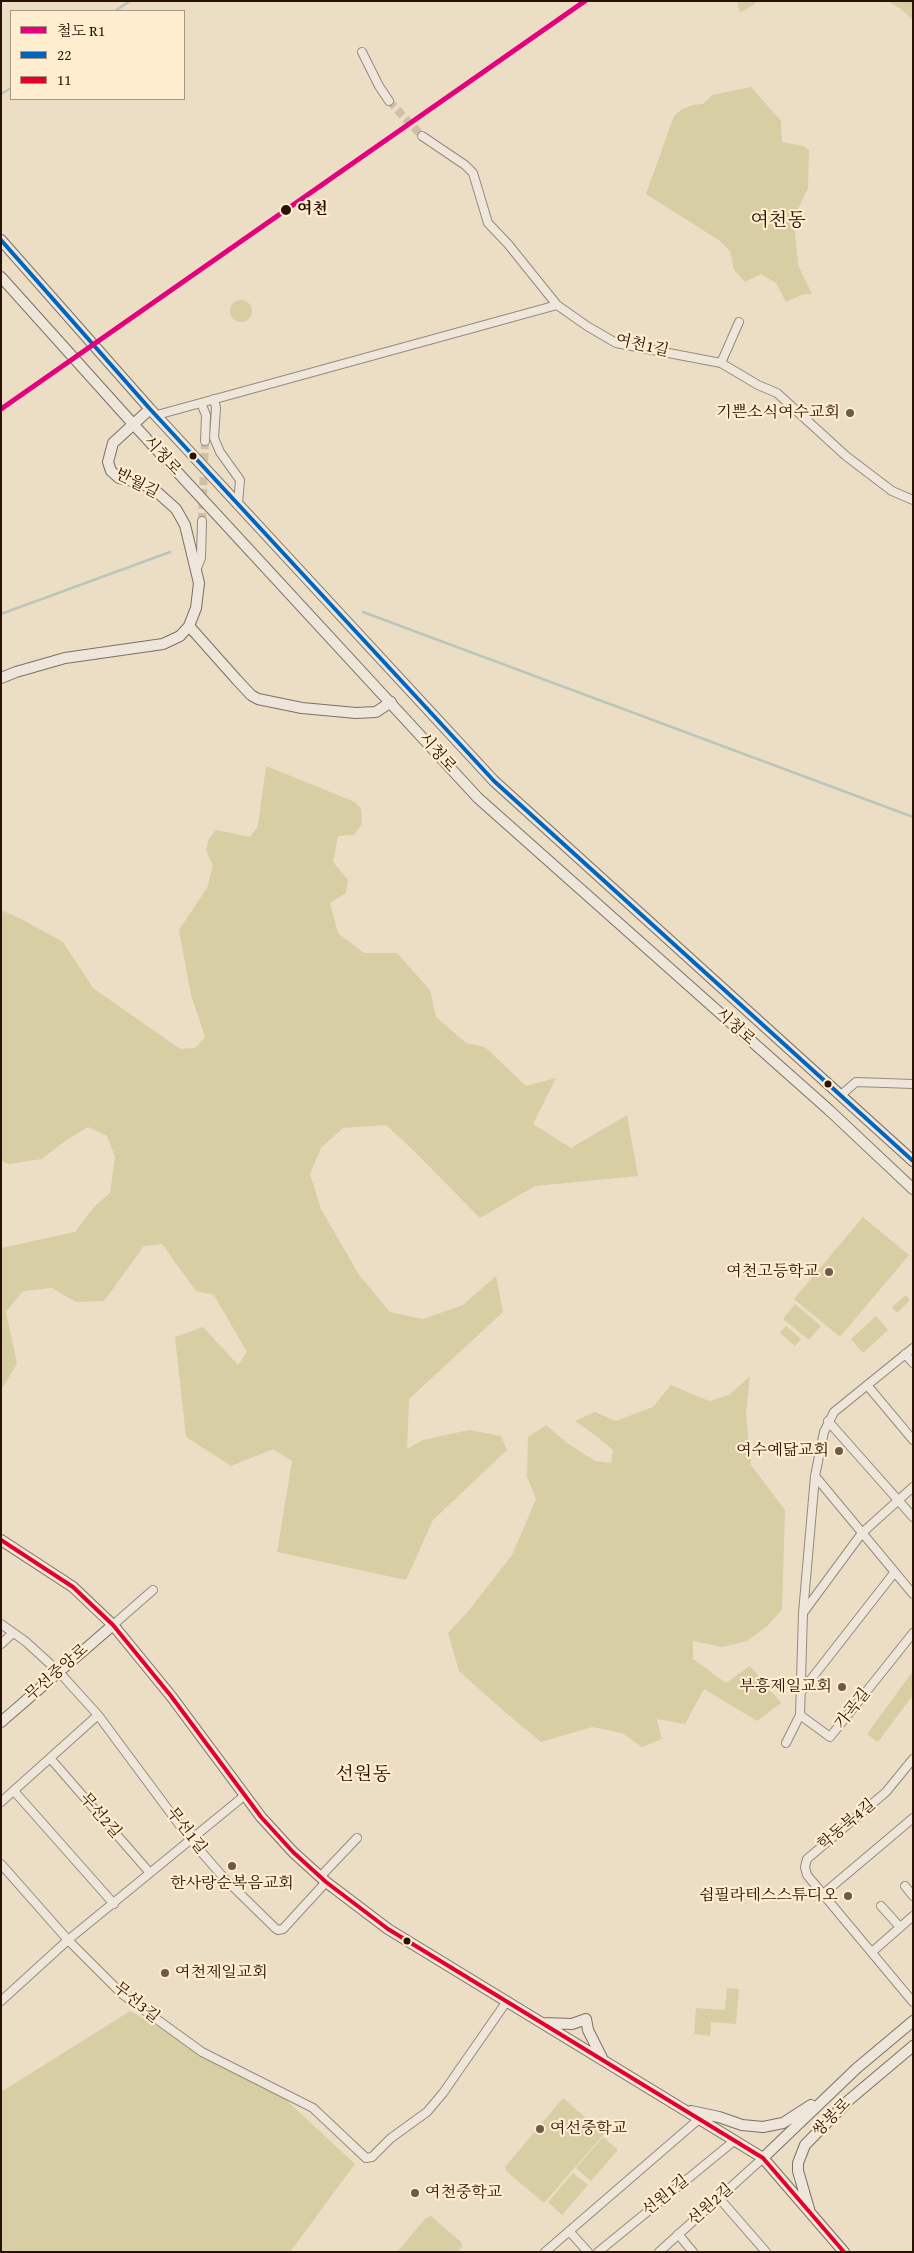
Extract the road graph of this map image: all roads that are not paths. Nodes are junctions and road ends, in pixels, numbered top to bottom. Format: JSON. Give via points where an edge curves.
{"nodes":[{"id":1,"x":362,"y":52,"type":"dead end"},
{"id":2,"x":389,"y":101,"type":"tunnel mouth"},
{"id":3,"x":422,"y":136,"type":"tunnel mouth"},
{"id":4,"x":1,"y":240,"type":"edge"},
{"id":5,"x":1,"y":277,"type":"edge"},
{"id":6,"x":557,"y":305,"type":"junction"},
{"id":7,"x":739,"y":322,"type":"dead end"},
{"id":8,"x":722,"y":362,"type":"junction"},
{"id":9,"x":214,"y":399,"type":"junction"},
{"id":10,"x":201,"y":403,"type":"junction"},
{"id":11,"x":153,"y":412,"type":"junction"},
{"id":12,"x":134,"y":425,"type":"junction"},
{"id":13,"x":205,"y":440,"type":"tunnel mouth"},
{"id":14,"x":913,"y":500,"type":"edge"},
{"id":15,"x":238,"y":504,"type":"junction"},
{"id":16,"x":202,"y":521,"type":"tunnel mouth"},
{"id":17,"x":197,"y":568,"type":"junction"},
{"id":18,"x":189,"y":626,"type":"junction"},
{"id":19,"x":174,"y":640,"type":"junction"},
{"id":20,"x":205,"y":645,"type":"junction"},
{"id":21,"x":1,"y":678,"type":"edge"},
{"id":22,"x":391,"y":702,"type":"junction"},
{"id":23,"x":913,"y":1084,"type":"edge"},
{"id":24,"x":841,"y":1095,"type":"junction"},
{"id":25,"x":829,"y":1110,"type":"junction"},
{"id":26,"x":913,"y":1161,"type":"edge"},
{"id":27,"x":913,"y":1188,"type":"edge"},
{"id":28,"x":913,"y":1348,"type":"edge"},
{"id":29,"x":905,"y":1354,"type":"junction"},
{"id":30,"x":913,"y":1363,"type":"edge"},
{"id":31,"x":867,"y":1385,"type":"junction"},
{"id":32,"x":828,"y":1421,"type":"junction"},
{"id":33,"x":913,"y":1440,"type":"edge"},
{"id":34,"x":814,"y":1476,"type":"junction"},
{"id":35,"x":913,"y":1487,"type":"edge"},
{"id":36,"x":898,"y":1500,"type":"junction"},
{"id":37,"x":913,"y":1517,"type":"edge"},
{"id":38,"x":862,"y":1533,"type":"junction"},
{"id":39,"x":1,"y":1540,"type":"edge"},
{"id":40,"x":894,"y":1573,"type":"junction"},
{"id":41,"x":153,"y":1590,"type":"dead end"},
{"id":42,"x":913,"y":1594,"type":"edge"},
{"id":43,"x":803,"y":1613,"type":"junction"},
{"id":44,"x":1,"y":1624,"type":"edge"},
{"id":45,"x":113,"y":1625,"type":"junction"},
{"id":46,"x":14,"y":1633,"type":"junction"},
{"id":47,"x":913,"y":1633,"type":"edge"},
{"id":48,"x":1,"y":1644,"type":"edge"},
{"id":49,"x":59,"y":1672,"type":"junction"},
{"id":50,"x":801,"y":1692,"type":"junction"},
{"id":51,"x":98,"y":1715,"type":"junction"},
{"id":52,"x":800,"y":1715,"type":"junction"},
{"id":53,"x":1,"y":1722,"type":"edge"},
{"id":54,"x":786,"y":1743,"type":"dead end"},
{"id":55,"x":50,"y":1758,"type":"junction"},
{"id":56,"x":911,"y":1766,"type":"edge"},
{"id":57,"x":14,"y":1790,"type":"junction"},
{"id":58,"x":244,"y":1796,"type":"junction"},
{"id":59,"x":1,"y":1802,"type":"edge"},
{"id":60,"x":913,"y":1818,"type":"edge"},
{"id":61,"x":357,"y":1838,"type":"dead end"},
{"id":62,"x":190,"y":1839,"type":"junction"},
{"id":63,"x":1,"y":1864,"type":"edge"},
{"id":64,"x":150,"y":1874,"type":"junction"},
{"id":65,"x":323,"y":1880,"type":"junction"},
{"id":66,"x":904,"y":1886,"type":"dead end"},
{"id":67,"x":823,"y":1894,"type":"junction"},
{"id":68,"x":913,"y":1896,"type":"edge"},
{"id":69,"x":114,"y":1904,"type":"junction"},
{"id":70,"x":882,"y":1906,"type":"dead end"},
{"id":71,"x":913,"y":1916,"type":"edge"},
{"id":72,"x":900,"y":1927,"type":"junction"},
{"id":73,"x":68,"y":1940,"type":"junction"},
{"id":74,"x":872,"y":1952,"type":"junction"},
{"id":75,"x":1,"y":2001,"type":"edge"},
{"id":76,"x":507,"y":2001,"type":"junction"},
{"id":77,"x":913,"y":2002,"type":"edge"},
{"id":78,"x":913,"y":2021,"type":"edge"},
{"id":79,"x":542,"y":2023,"type":"junction"},
{"id":80,"x":913,"y":2046,"type":"edge"},
{"id":81,"x":603,"y":2060,"type":"junction"},
{"id":82,"x":857,"y":2068,"type":"junction"},
{"id":83,"x":683,"y":2109,"type":"junction"},
{"id":84,"x":699,"y":2119,"type":"junction"},
{"id":85,"x":734,"y":2141,"type":"junction"},
{"id":86,"x":763,"y":2158,"type":"junction"},
{"id":87,"x":718,"y":2198,"type":"junction"},
{"id":88,"x":810,"y":2212,"type":"junction"},
{"id":89,"x":569,"y":2231,"type":"junction"},
{"id":90,"x":678,"y":2234,"type":"junction"},
{"id":91,"x":545,"y":2252,"type":"edge"},
{"id":92,"x":588,"y":2252,"type":"edge"},
{"id":93,"x":598,"y":2252,"type":"edge"},
{"id":94,"x":659,"y":2252,"type":"edge"},
{"id":95,"x":693,"y":2252,"type":"edge"},
{"id":96,"x":766,"y":2252,"type":"edge"},
{"id":97,"x":844,"y":2252,"type":"edge"}],
"edges":[{"from":1,"to":2,"type":"street"},
{"from":3,"to":6,"type":"street","name":"여천1길","via":[[473,173],[488,223]]},
{"from":4,"to":11,"type":"street","name":"시청로"},
{"from":5,"to":12,"type":"street","name":"시청로"},
{"from":6,"to":8,"type":"street","name":"여천1길","via":[[616,343]]},
{"from":6,"to":9,"type":"street"},
{"from":7,"to":8,"type":"street"},
{"from":8,"to":14,"type":"street","name":"여천1길","via":[[777,393],[846,456],[892,491]]},
{"from":9,"to":10,"type":"street"},
{"from":9,"to":15,"type":"street","via":[[214,438],[240,480]]},
{"from":10,"to":11,"type":"street"},
{"from":10,"to":13,"type":"street","via":[[206,415]]},
{"from":11,"to":12,"type":"street","name":"반월길"},
{"from":11,"to":15,"type":"street","name":"시청로"},
{"from":12,"to":17,"type":"street","name":"반월길","via":[[110,448],[111,471],[120,478],[149,486],[176,509],[189,533]]},
{"from":12,"to":22,"type":"street","name":"시청로"},
{"from":15,"to":24,"type":"street","name":"시청로","via":[[334,603],[494,781]]},
{"from":16,"to":17,"type":"street","via":[[201,558]]},
{"from":17,"to":18,"type":"street","name":"반월길","via":[[198,595]]},
{"from":18,"to":19,"type":"street"},
{"from":18,"to":20,"type":"street"},
{"from":19,"to":20,"type":"street","via":[[192,638]]},
{"from":19,"to":21,"type":"street","via":[[154,646],[65,658]]},
{"from":20,"to":22,"type":"street","via":[[258,699],[302,708],[356,713],[376,712]]},
{"from":22,"to":25,"type":"street","name":"시청로","via":[[478,798]]},
{"from":23,"to":24,"type":"street","via":[[856,1082]]},
{"from":24,"to":25,"type":"street"},
{"from":24,"to":26,"type":"street","name":"시청로"},
{"from":25,"to":27,"type":"street","name":"시청로"},
{"from":28,"to":29,"type":"street"},
{"from":29,"to":30,"type":"street"},
{"from":29,"to":31,"type":"street"},
{"from":31,"to":32,"type":"street","via":[[834,1412]]},
{"from":31,"to":33,"type":"street"},
{"from":32,"to":34,"type":"street"},
{"from":32,"to":36,"type":"street"},
{"from":34,"to":38,"type":"street"},
{"from":34,"to":43,"type":"street"},
{"from":35,"to":36,"type":"street"},
{"from":36,"to":37,"type":"street"},
{"from":36,"to":38,"type":"street"},
{"from":38,"to":40,"type":"street"},
{"from":38,"to":43,"type":"street"},
{"from":39,"to":45,"type":"street","via":[[73,1587]]},
{"from":40,"to":42,"type":"street"},
{"from":40,"to":50,"type":"street"},
{"from":41,"to":45,"type":"street"},
{"from":43,"to":50,"type":"street"},
{"from":44,"to":46,"type":"street","name":"무선1길"},
{"from":45,"to":49,"type":"street","name":"무선중앙로"},
{"from":45,"to":58,"type":"street","via":[[171,1696]]},
{"from":46,"to":48,"type":"street"},
{"from":46,"to":49,"type":"street","name":"무선1길"},
{"from":47,"to":52,"type":"street","name":"가곡길","via":[[830,1737]]},
{"from":49,"to":51,"type":"street","name":"무선1길"},
{"from":49,"to":53,"type":"street","name":"무선중앙로"},
{"from":50,"to":52,"type":"street"},
{"from":51,"to":55,"type":"street"},
{"from":51,"to":62,"type":"street","name":"무선1길"},
{"from":52,"to":54,"type":"street"},
{"from":55,"to":57,"type":"street"},
{"from":55,"to":64,"type":"street","name":"무선2길"},
{"from":56,"to":67,"type":"street","name":"학동북4길","via":[[886,1792],[806,1861],[806,1872]]},
{"from":57,"to":59,"type":"street"},
{"from":57,"to":69,"type":"street"},
{"from":58,"to":62,"type":"street"},
{"from":58,"to":65,"type":"street","via":[[281,1840]]},
{"from":60,"to":67,"type":"street"},
{"from":61,"to":65,"type":"street"},
{"from":62,"to":64,"type":"street"},
{"from":62,"to":65,"type":"street","name":"무선1길","via":[[230,1884],[278,1930],[299,1913]]},
{"from":63,"to":73,"type":"street","name":"무선3길"},
{"from":64,"to":69,"type":"street"},
{"from":65,"to":76,"type":"street","via":[[388,1929]]},
{"from":66,"to":68,"type":"street"},
{"from":67,"to":74,"type":"street","name":"학동북4길"},
{"from":69,"to":73,"type":"street"},
{"from":70,"to":72,"type":"street"},
{"from":71,"to":72,"type":"street"},
{"from":72,"to":74,"type":"street"},
{"from":73,"to":75,"type":"street"},
{"from":73,"to":76,"type":"street","name":"무선3길","via":[[122,1994],[202,2052],[302,2101],[328,2120],[363,2156],[372,2157],[391,2138],[427,2112]]},
{"from":74,"to":77,"type":"street","name":"학동북4길"},
{"from":76,"to":79,"type":"street"},
{"from":78,"to":82,"type":"street","name":"쌍봉로"},
{"from":79,"to":81,"type":"street"},
{"from":79,"to":81,"type":"street","via":[[572,2024],[586,2019]]},
{"from":80,"to":88,"type":"street","name":"쌍봉로","via":[[849,2100],[805,2145],[798,2171]]},
{"from":81,"to":83,"type":"street"},
{"from":82,"to":83,"type":"street","via":[[798,2115],[773,2126],[751,2127]]},
{"from":82,"to":86,"type":"street","name":"쌍봉로"},
{"from":83,"to":84,"type":"street"},
{"from":84,"to":85,"type":"street"},
{"from":84,"to":89,"type":"street"},
{"from":85,"to":86,"type":"street"},
{"from":85,"to":93,"type":"street","name":"선원1길"},
{"from":86,"to":87,"type":"street","name":"선원2길"},
{"from":86,"to":88,"type":"street"},
{"from":87,"to":90,"type":"street","name":"선원2길"},
{"from":87,"to":96,"type":"street"},
{"from":88,"to":97,"type":"street"},
{"from":89,"to":91,"type":"street"},
{"from":89,"to":92,"type":"street"},
{"from":90,"to":94,"type":"street","name":"선원2길"},
{"from":90,"to":95,"type":"street"}]}
